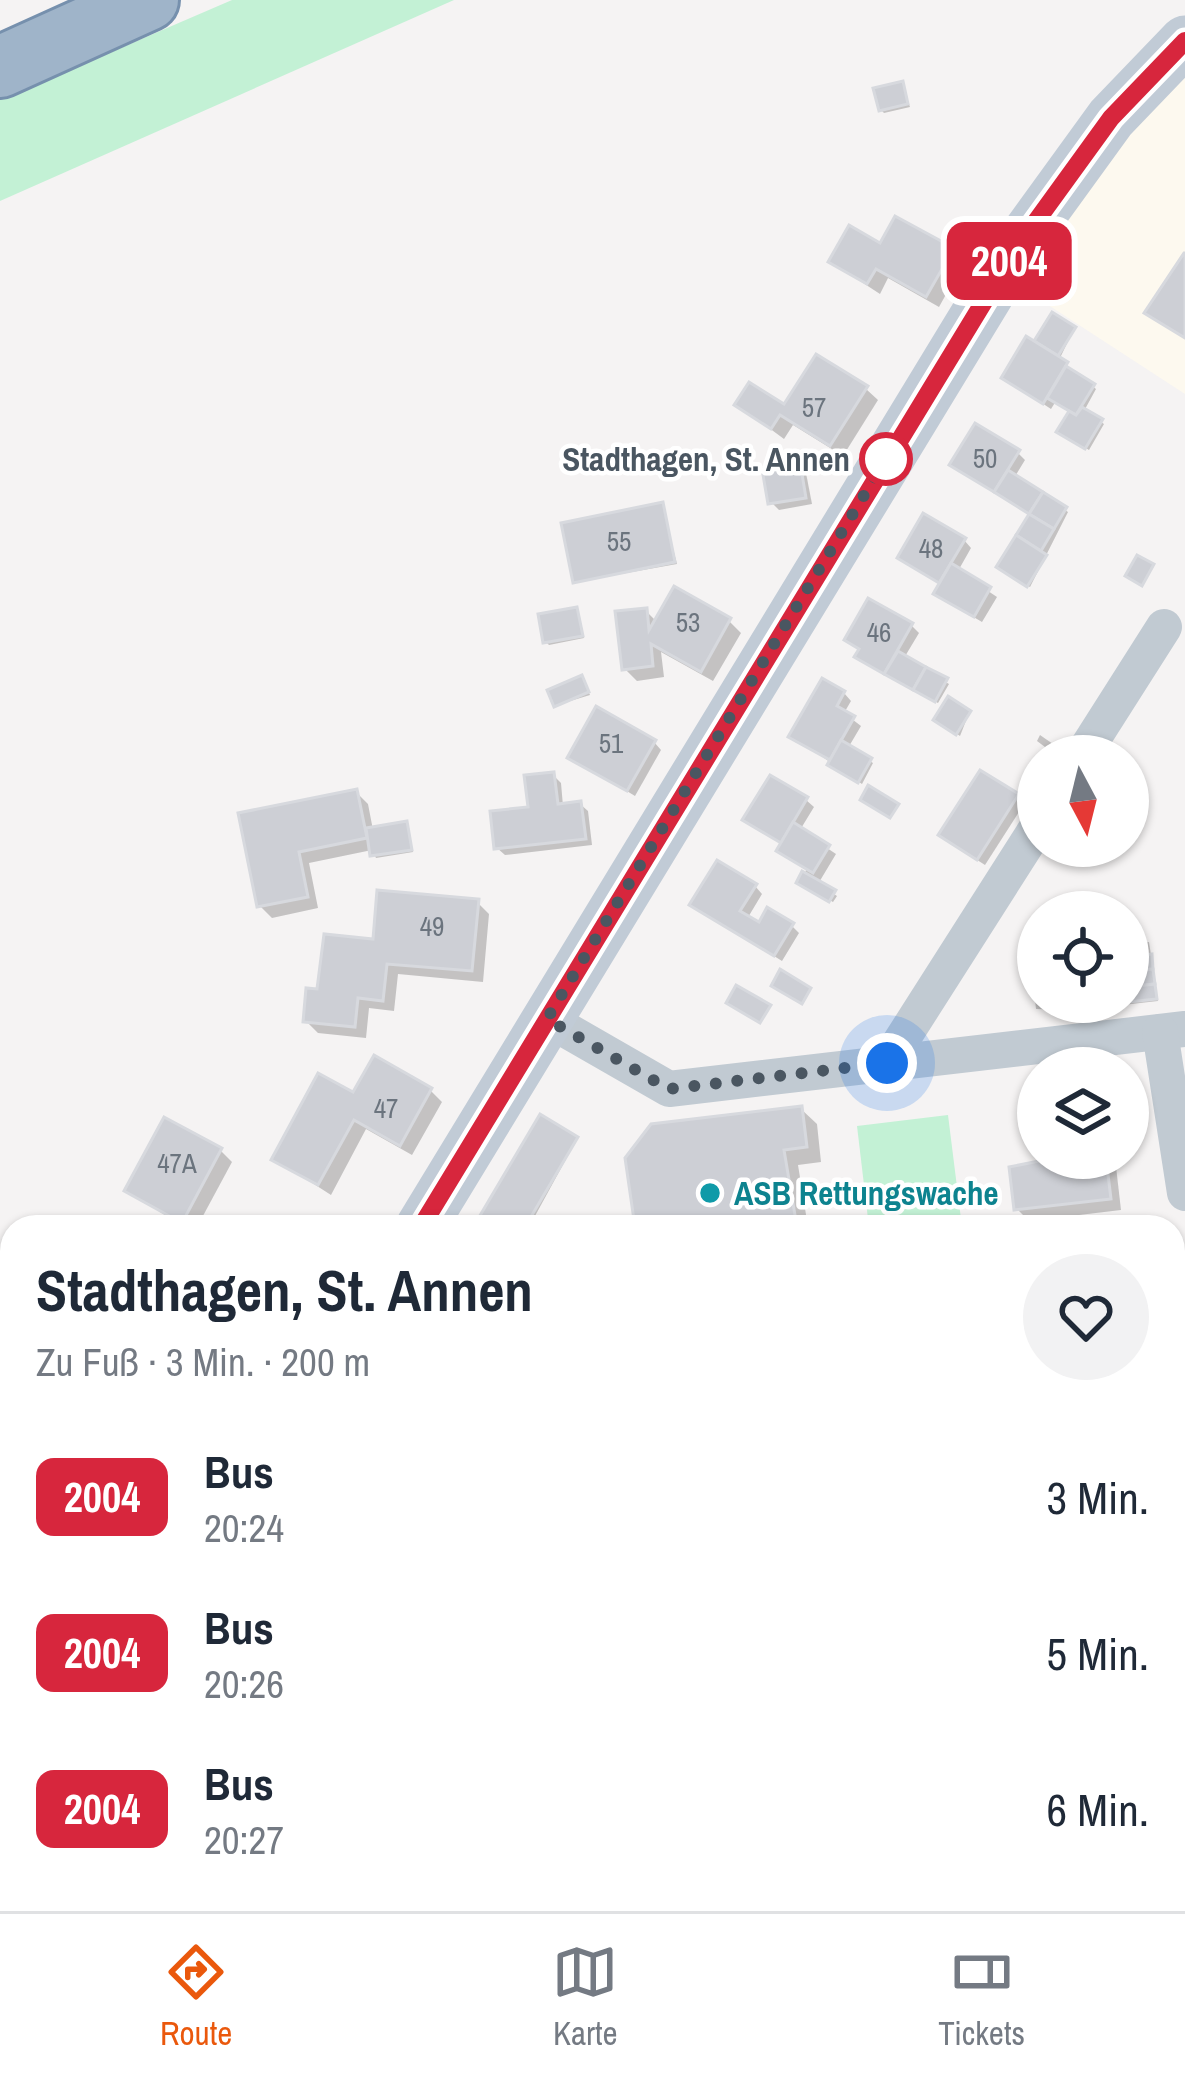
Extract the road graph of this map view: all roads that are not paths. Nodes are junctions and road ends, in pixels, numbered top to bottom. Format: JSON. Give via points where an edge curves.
{"nodes":[{"id":1,"x":148,"y":0,"type":"edge"},
{"id":2,"x":1185,"y":41,"type":"edge"},
{"id":3,"x":0,"y":68,"type":"edge"},
{"id":4,"x":1164,"y":627,"type":"dead end"},
{"id":5,"x":1095,"y":735,"type":"edge"},
{"id":6,"x":1017,"y":859,"type":"edge"},
{"id":7,"x":547,"y":1019,"type":"junction"},
{"id":8,"x":1173,"y":1031,"type":"edge"},
{"id":9,"x":887,"y":1063,"type":"junction"},
{"id":10,"x":1185,"y":1193,"type":"edge"},
{"id":11,"x":428,"y":1215,"type":"edge"}],
"edges":[{"from":1,"to":3,"type":"highway"},
{"from":2,"to":7,"type":"main road","via":[[1111,118],[1016,249]]},
{"from":4,"to":5,"type":"street"},
{"from":6,"to":9,"type":"street"},
{"from":7,"to":9,"type":"street","via":[[669,1089]]},
{"from":7,"to":11,"type":"main road"},
{"from":8,"to":9,"type":"street"},
{"from":8,"to":10,"type":"street"}]}
